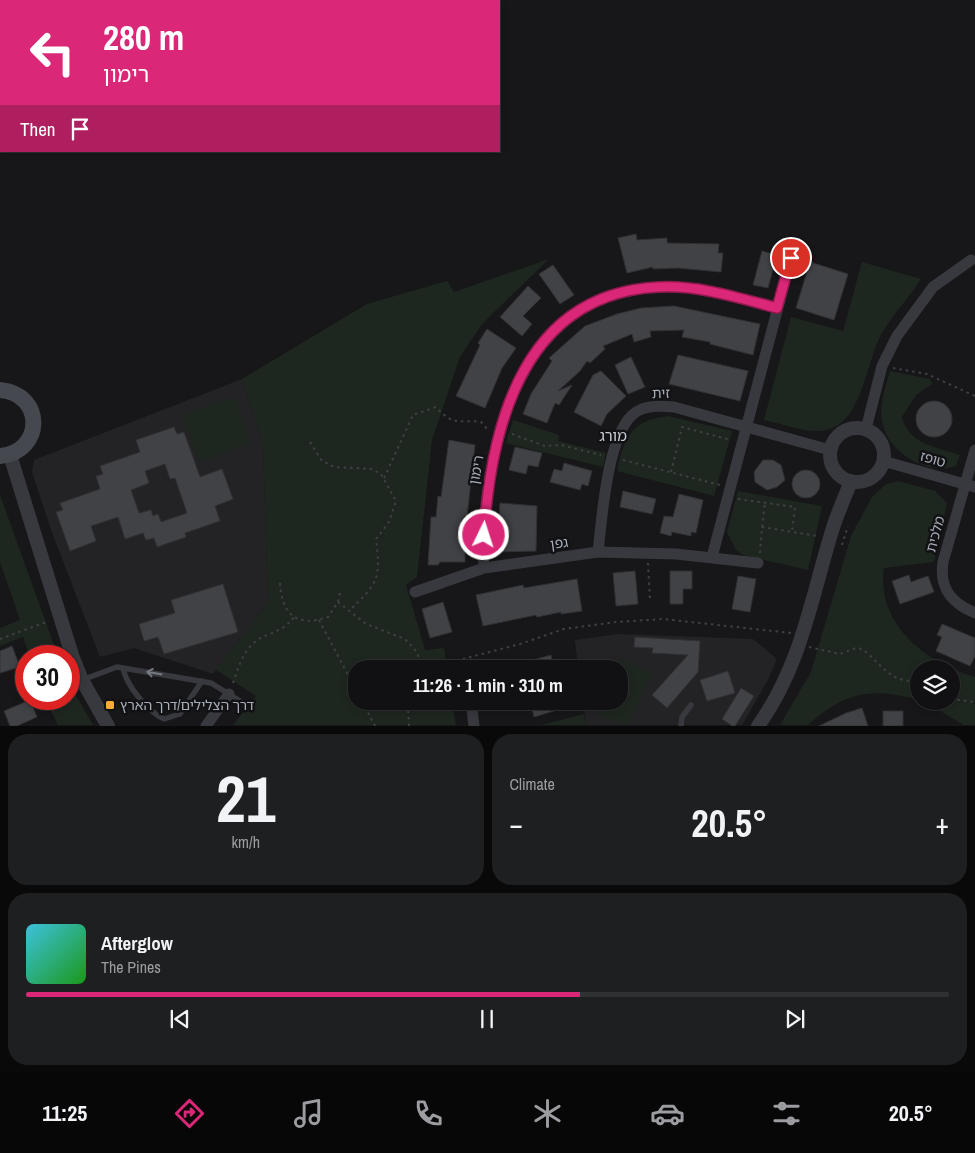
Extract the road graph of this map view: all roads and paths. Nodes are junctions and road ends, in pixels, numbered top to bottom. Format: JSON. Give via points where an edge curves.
{"nodes":[{"id":1,"x":791,"y":258,"type":"dead end"},
{"id":2,"x":970,"y":260,"type":"dead end"},
{"id":3,"x":777,"y":308,"type":"junction"},
{"id":4,"x":882,"y":366,"type":"junction"},
{"id":5,"x":0,"y":390,"type":"edge"},
{"id":6,"x":975,"y":396,"type":"edge"},
{"id":7,"x":745,"y":427,"type":"junction"},
{"id":8,"x":866,"y":429,"type":"junction"},
{"id":9,"x":498,"y":436,"type":"junction"},
{"id":10,"x":310,"y":442,"type":"dead end"},
{"id":11,"x":741,"y":442,"type":"junction"},
{"id":12,"x":830,"y":450,"type":"junction"},
{"id":13,"x":975,"y":450,"type":"edge"},
{"id":14,"x":5,"y":455,"type":"edge"},
{"id":15,"x":613,"y":457,"type":"junction"},
{"id":16,"x":884,"y":461,"type":"junction"},
{"id":17,"x":670,"y":472,"type":"junction"},
{"id":18,"x":384,"y":478,"type":"junction"},
{"id":19,"x":851,"y":481,"type":"junction"},
{"id":20,"x":969,"y":485,"type":"edge"},
{"id":21,"x":728,"y":492,"type":"junction"},
{"id":22,"x":765,"y":503,"type":"junction"},
{"id":23,"x":762,"y":527,"type":"junction"},
{"id":24,"x":792,"y":532,"type":"junction"},
{"id":25,"x":830,"y":538,"type":"junction"},
{"id":26,"x":598,"y":552,"type":"junction"},
{"id":27,"x":647,"y":552,"type":"junction"},
{"id":28,"x":712,"y":557,"type":"junction"},
{"id":29,"x":758,"y":563,"type":"joint"},
{"id":30,"x":484,"y":568,"type":"junction"},
{"id":31,"x":280,"y":583,"type":"dead end"},
{"id":32,"x":415,"y":592,"type":"dead end"},
{"id":33,"x":340,"y":593,"type":"dead end"},
{"id":34,"x":650,"y":601,"type":"dead end"},
{"id":35,"x":338,"y":602,"type":"junction"},
{"id":36,"x":350,"y":610,"type":"junction"},
{"id":37,"x":975,"y":613,"type":"edge"},
{"id":38,"x":59,"y":617,"type":"junction"},
{"id":39,"x":294,"y":617,"type":"junction"},
{"id":40,"x":319,"y":620,"type":"junction"},
{"id":41,"x":0,"y":639,"type":"edge"},
{"id":42,"x":801,"y":640,"type":"junction"},
{"id":43,"x":466,"y":658,"type":"joint"},
{"id":44,"x":420,"y":660,"type":"edge"},
{"id":45,"x":459,"y":660,"type":"edge"},
{"id":46,"x":123,"y":668,"type":"junction"},
{"id":47,"x":348,"y":672,"type":"edge"},
{"id":48,"x":82,"y":680,"type":"junction"},
{"id":49,"x":202,"y":681,"type":"junction"},
{"id":50,"x":910,"y":682,"type":"edge"},
{"id":51,"x":229,"y":694,"type":"junction"},
{"id":52,"x":960,"y":700,"type":"edge"},
{"id":53,"x":975,"y":702,"type":"edge"},
{"id":54,"x":245,"y":704,"type":"dead end"},
{"id":55,"x":691,"y":705,"type":"dead end"},
{"id":56,"x":367,"y":710,"type":"edge"},
{"id":57,"x":408,"y":710,"type":"edge"},
{"id":58,"x":472,"y":710,"type":"edge"},
{"id":59,"x":206,"y":725,"type":"edge"},
{"id":60,"x":108,"y":726,"type":"edge"},
{"id":61,"x":375,"y":726,"type":"edge"},
{"id":62,"x":408,"y":726,"type":"edge"},
{"id":63,"x":474,"y":726,"type":"edge"},
{"id":64,"x":681,"y":726,"type":"edge"},
{"id":65,"x":758,"y":726,"type":"edge"}],
"edges":[{"from":1,"to":3,"type":"street"},
{"from":2,"to":4,"type":"street","via":[[933,287],[897,336]]},
{"from":3,"to":7,"type":"street"},
{"from":3,"to":9,"type":"street","name":"רימון","via":[[719,292],[659,287],[614,294],[596,302],[560,325],[532,356],[511,396]]},
{"from":4,"to":6,"type":"path","via":[[927,374]]},
{"from":4,"to":8,"type":"street"},
{"from":5,"to":14,"type":"main road","via":[[23,399],[34,420],[28,442],[20,450]]},
{"from":7,"to":11,"type":"street"},
{"from":7,"to":12,"type":"street","name":"זית"},
{"from":7,"to":15,"type":"street","name":"זית","via":[[674,407],[647,408],[637,412],[623,427]]},
{"from":8,"to":12,"type":"street","via":[[852,428],[843,432]]},
{"from":8,"to":16,"type":"street","via":[[880,440]]},
{"from":9,"to":15,"type":"path"},
{"from":9,"to":18,"type":"path","via":[[481,422],[450,421],[436,406],[422,410],[413,414]]},
{"from":9,"to":30,"type":"street","name":"רימון","via":[[486,500]]},
{"from":10,"to":18,"type":"path","via":[[321,460],[334,467],[371,469]]},
{"from":11,"to":17,"type":"path","via":[[682,427]]},
{"from":11,"to":21,"type":"street"},
{"from":12,"to":19,"type":"street","via":[[834,469]]},
{"from":13,"to":20,"type":"street","name":"מלכית"},
{"from":14,"to":38,"type":"street"},
{"from":15,"to":17,"type":"path"},
{"from":15,"to":26,"type":"street","name":"זית"},
{"from":16,"to":19,"type":"street","via":[[871,478]]},
{"from":16,"to":20,"type":"street","name":"טופז"},
{"from":17,"to":21,"type":"path"},
{"from":18,"to":36,"type":"path","via":[[396,501],[392,516],[376,539],[379,565],[373,588]]},
{"from":19,"to":25,"type":"street"},
{"from":20,"to":37,"type":"street","name":"מלכית","via":[[940,578],[963,608]]},
{"from":21,"to":22,"type":"path"},
{"from":21,"to":28,"type":"street"},
{"from":22,"to":23,"type":"path"},
{"from":22,"to":24,"type":"path","via":[[795,507]]},
{"from":23,"to":24,"type":"path"},
{"from":23,"to":29,"type":"path"},
{"from":24,"to":25,"type":"path"},
{"from":25,"to":42,"type":"street"},
{"from":26,"to":27,"type":"street","name":"גפן"},
{"from":26,"to":30,"type":"street","name":"גפן"},
{"from":27,"to":28,"type":"street","name":"גפן"},
{"from":27,"to":34,"type":"path"},
{"from":28,"to":29,"type":"street","name":"גפן"},
{"from":30,"to":32,"type":"street","name":"גפן"},
{"from":31,"to":39,"type":"path","via":[[285,607]]},
{"from":33,"to":35,"type":"path"},
{"from":35,"to":36,"type":"path"},
{"from":35,"to":40,"type":"path","via":[[328,618]]},
{"from":36,"to":44,"type":"path","via":[[366,624],[404,638]]},
{"from":38,"to":41,"type":"path"},
{"from":38,"to":48,"type":"street"},
{"from":39,"to":40,"type":"path","via":[[303,621]]},
{"from":39,"to":51,"type":"path","via":[[288,626],[263,636],[242,656]]},
{"from":40,"to":47,"type":"path"},
{"from":42,"to":43,"type":"path","via":[[662,619],[564,629]]},
{"from":42,"to":50,"type":"path","via":[[840,654],[862,649],[890,676]]},
{"from":42,"to":65,"type":"street","via":[[796,659]]},
{"from":43,"to":45,"type":"path"},
{"from":46,"to":48,"type":"lane","via":[[117,667]]},
{"from":49,"to":46,"type":"lane","one_way":true},
{"from":46,"to":49,"type":"lane","via":[[126,680],[153,714],[164,719],[180,714]]},
{"from":48,"to":60,"type":"street"},
{"from":49,"to":51,"type":"lane"},
{"from":51,"to":54,"type":"lane"},
{"from":51,"to":59,"type":"street"},
{"from":52,"to":53,"type":"path"},
{"from":55,"to":64,"type":"lane","via":[[682,717]]},
{"from":56,"to":61,"type":"path"},
{"from":57,"to":62,"type":"path"},
{"from":58,"to":63,"type":"street"}]}
